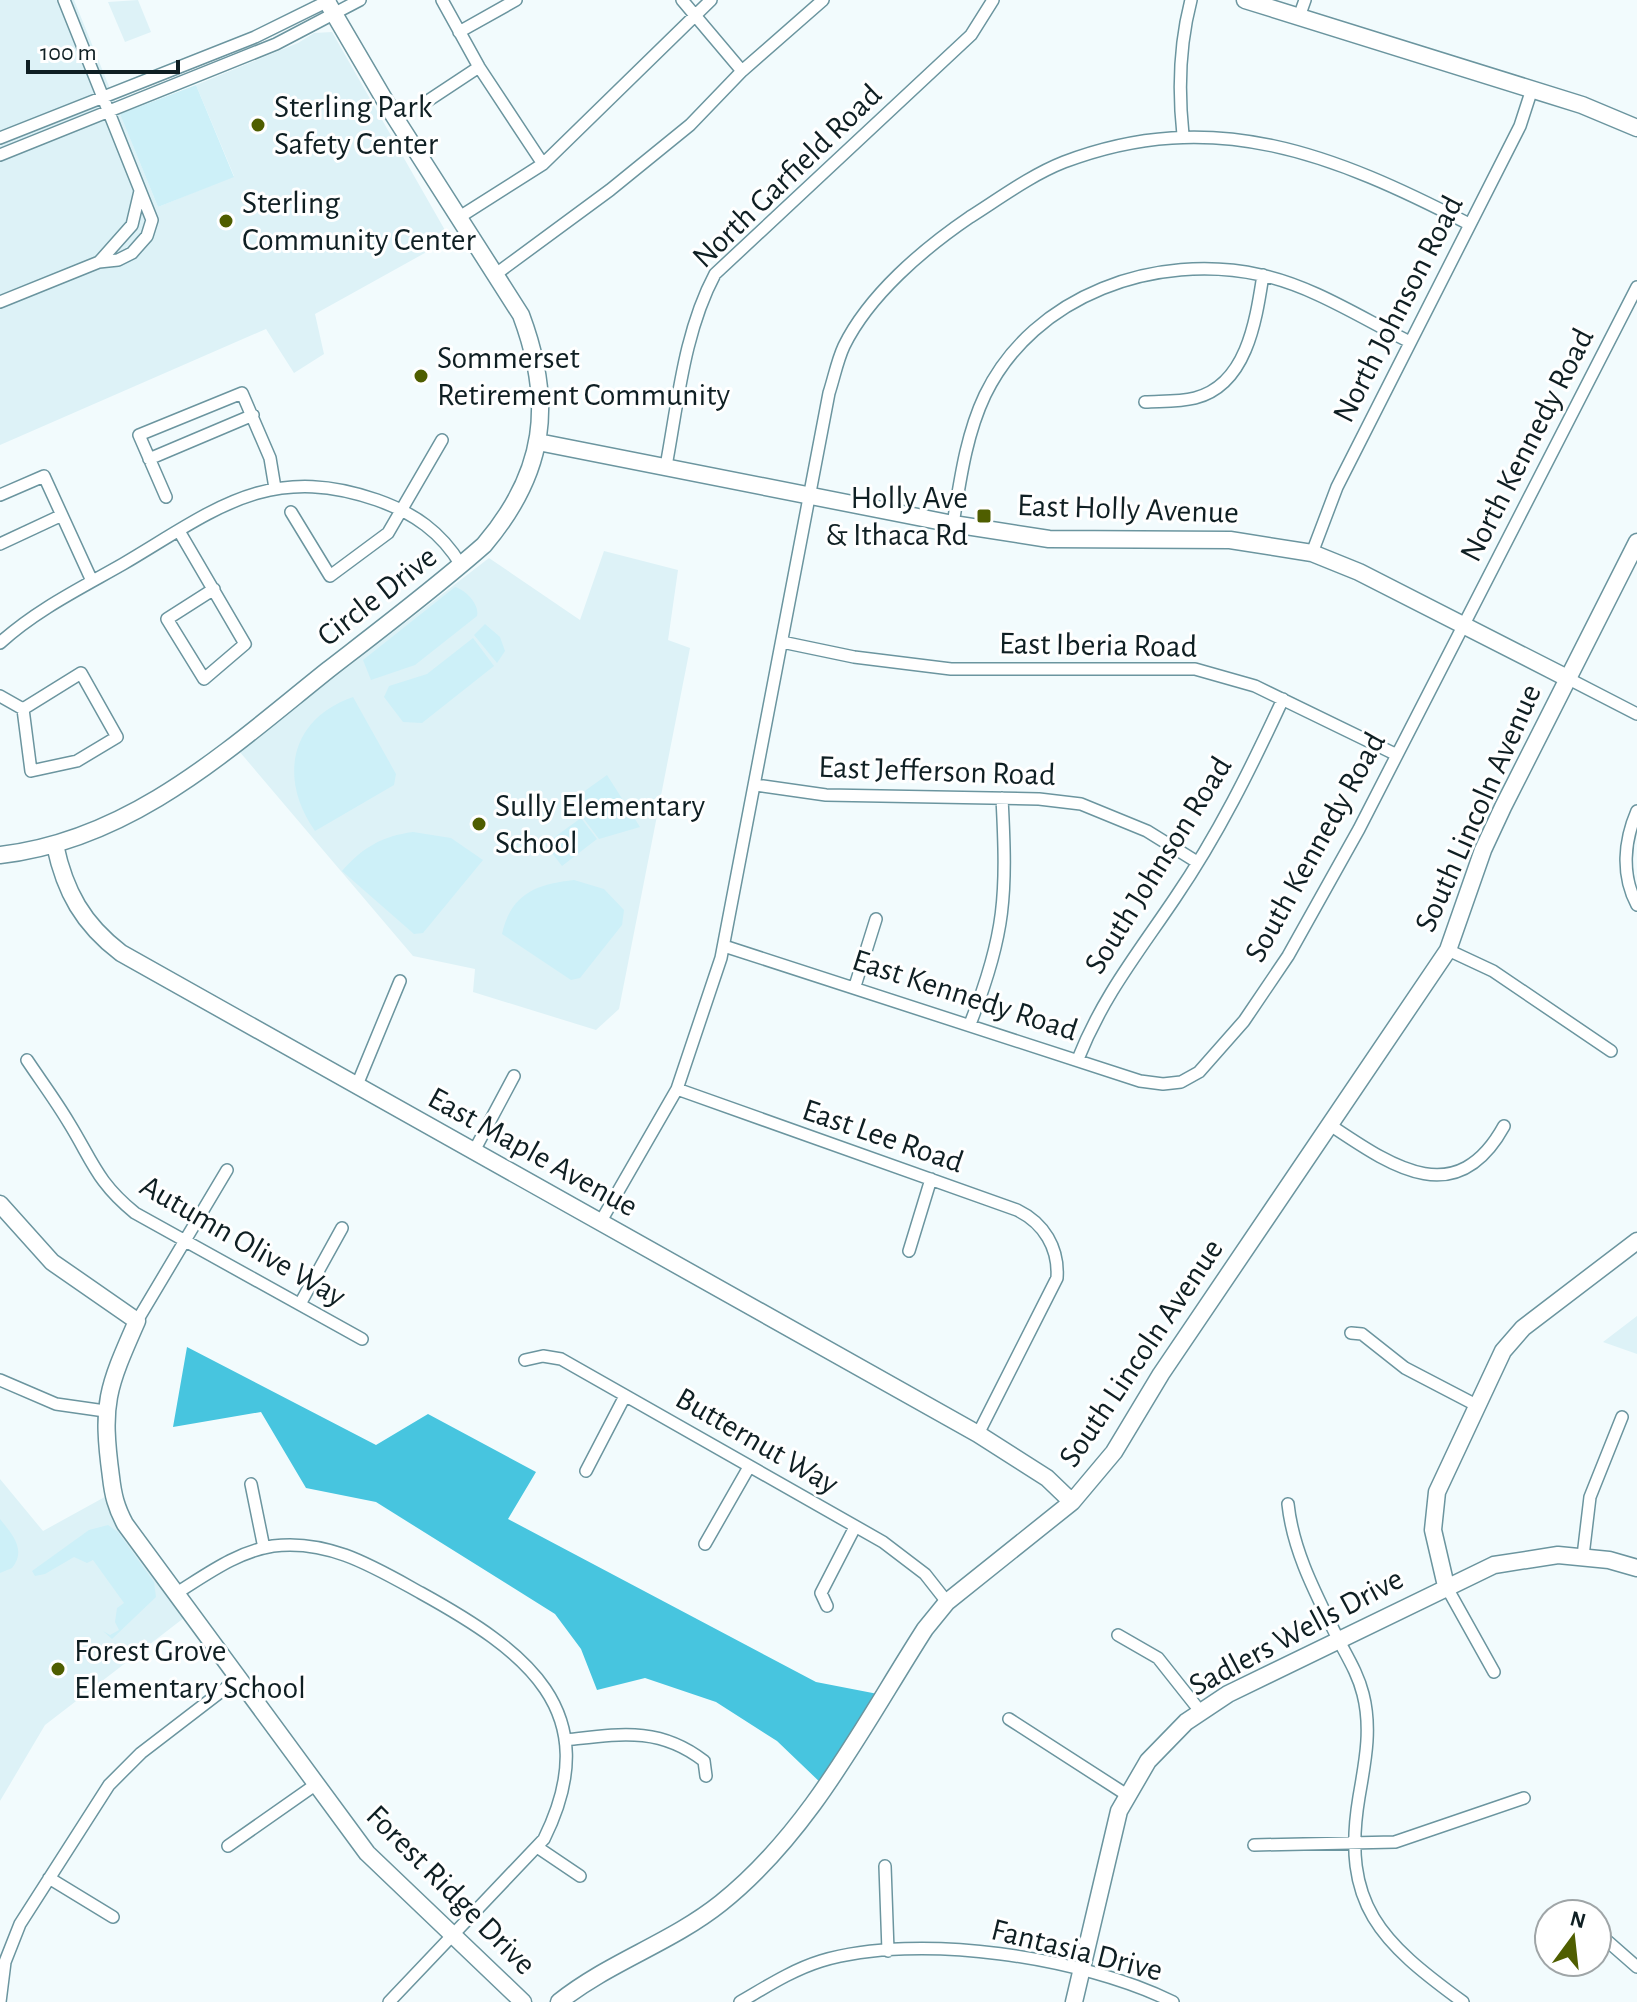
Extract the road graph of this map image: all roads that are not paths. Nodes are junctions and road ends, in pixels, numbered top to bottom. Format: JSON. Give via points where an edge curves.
{"nodes":[{"id":1,"x":64,"y":0,"type":"edge"},
{"id":2,"x":360,"y":0,"type":"edge"},
{"id":3,"x":442,"y":0,"type":"edge"},
{"id":4,"x":516,"y":0,"type":"edge"},
{"id":5,"x":682,"y":0,"type":"edge"},
{"id":6,"x":711,"y":0,"type":"edge"},
{"id":7,"x":823,"y":0,"type":"edge"},
{"id":8,"x":993,"y":0,"type":"edge"},
{"id":9,"x":1191,"y":0,"type":"edge"},
{"id":10,"x":1245,"y":0,"type":"edge"},
{"id":11,"x":1305,"y":0,"type":"edge"},
{"id":12,"x":329,"y":4,"type":"edge"},
{"id":13,"x":693,"y":17,"type":"junction"},
{"id":14,"x":1299,"y":17,"type":"junction"},
{"id":15,"x":459,"y":32,"type":"junction"},
{"id":16,"x":479,"y":67,"type":"junction"},
{"id":17,"x":742,"y":71,"type":"junction"},
{"id":18,"x":1532,"y":89,"type":"junction"},
{"id":19,"x":102,"y":97,"type":"junction"},
{"id":20,"x":423,"y":104,"type":"dead end"},
{"id":21,"x":109,"y":113,"type":"junction"},
{"id":22,"x":1637,"y":128,"type":"edge"},
{"id":23,"x":1183,"y":135,"type":"junction"},
{"id":24,"x":0,"y":138,"type":"edge"},
{"id":25,"x":0,"y":155,"type":"edge"},
{"id":26,"x":543,"y":164,"type":"junction"},
{"id":27,"x":140,"y":191,"type":"junction"},
{"id":28,"x":458,"y":218,"type":"junction"},
{"id":29,"x":1469,"y":224,"type":"junction"},
{"id":30,"x":99,"y":262,"type":"junction"},
{"id":31,"x":496,"y":274,"type":"junction"},
{"id":32,"x":1263,"y":275,"type":"junction"},
{"id":33,"x":1637,"y":287,"type":"edge"},
{"id":34,"x":0,"y":302,"type":"edge"},
{"id":35,"x":1410,"y":342,"type":"junction"},
{"id":36,"x":1145,"y":402,"type":"dead end"},
{"id":37,"x":253,"y":415,"type":"junction"},
{"id":38,"x":442,"y":440,"type":"dead end"},
{"id":39,"x":538,"y":442,"type":"junction"},
{"id":40,"x":149,"y":459,"type":"junction"},
{"id":41,"x":666,"y":466,"type":"junction"},
{"id":42,"x":275,"y":488,"type":"junction"},
{"id":43,"x":811,"y":494,"type":"junction"},
{"id":44,"x":0,"y":495,"type":"edge"},
{"id":45,"x":166,"y":497,"type":"dead end"},
{"id":46,"x":402,"y":510,"type":"junction"},
{"id":47,"x":291,"y":512,"type":"dead end"},
{"id":48,"x":60,"y":516,"type":"junction"},
{"id":49,"x":953,"y":524,"type":"junction"},
{"id":50,"x":179,"y":531,"type":"junction"},
{"id":51,"x":1637,"y":542,"type":"edge"},
{"id":52,"x":0,"y":544,"type":"edge"},
{"id":53,"x":1312,"y":553,"type":"junction"},
{"id":54,"x":461,"y":565,"type":"junction"},
{"id":55,"x":92,"y":581,"type":"junction"},
{"id":56,"x":214,"y":589,"type":"junction"},
{"id":57,"x":1464,"y":626,"type":"junction"},
{"id":58,"x":782,"y":642,"type":"junction"},
{"id":59,"x":0,"y":643,"type":"edge"},
{"id":60,"x":1567,"y":678,"type":"junction"},
{"id":61,"x":0,"y":696,"type":"edge"},
{"id":62,"x":1283,"y":699,"type":"junction"},
{"id":63,"x":23,"y":709,"type":"junction"},
{"id":64,"x":1637,"y":714,"type":"edge"},
{"id":65,"x":1397,"y":755,"type":"junction"},
{"id":66,"x":756,"y":785,"type":"junction"},
{"id":67,"x":1002,"y":798,"type":"junction"},
{"id":68,"x":1637,"y":811,"type":"edge"},
{"id":69,"x":55,"y":845,"type":"junction"},
{"id":70,"x":0,"y":855,"type":"edge"},
{"id":71,"x":1197,"y":862,"type":"junction"},
{"id":72,"x":1637,"y":905,"type":"edge"},
{"id":73,"x":876,"y":919,"type":"dead end"},
{"id":74,"x":724,"y":946,"type":"junction"},
{"id":75,"x":1448,"y":950,"type":"junction"},
{"id":76,"x":400,"y":981,"type":"dead end"},
{"id":77,"x":855,"y":986,"type":"junction"},
{"id":78,"x":970,"y":1024,"type":"junction"},
{"id":79,"x":1611,"y":1051,"type":"dead end"},
{"id":80,"x":1078,"y":1059,"type":"junction"},
{"id":81,"x":27,"y":1060,"type":"dead end"},
{"id":82,"x":514,"y":1076,"type":"dead end"},
{"id":83,"x":1189,"y":1077,"type":"joint"},
{"id":84,"x":357,"y":1085,"type":"junction"},
{"id":85,"x":677,"y":1089,"type":"junction"},
{"id":86,"x":1330,"y":1125,"type":"junction"},
{"id":87,"x":1504,"y":1126,"type":"dead end"},
{"id":88,"x":474,"y":1151,"type":"junction"},
{"id":89,"x":227,"y":1170,"type":"dead end"},
{"id":90,"x":931,"y":1179,"type":"junction"},
{"id":91,"x":0,"y":1204,"type":"edge"},
{"id":92,"x":601,"y":1221,"type":"junction"},
{"id":93,"x":342,"y":1228,"type":"dead end"},
{"id":94,"x":1637,"y":1241,"type":"edge"},
{"id":95,"x":184,"y":1242,"type":"junction"},
{"id":96,"x":909,"y":1251,"type":"dead end"},
{"id":97,"x":300,"y":1304,"type":"junction"},
{"id":98,"x":137,"y":1321,"type":"junction"},
{"id":99,"x":1351,"y":1333,"type":"dead end"},
{"id":100,"x":362,"y":1339,"type":"dead end"},
{"id":101,"x":525,"y":1360,"type":"dead end"},
{"id":102,"x":0,"y":1380,"type":"edge"},
{"id":103,"x":625,"y":1396,"type":"junction"},
{"id":104,"x":1476,"y":1405,"type":"junction"},
{"id":105,"x":105,"y":1411,"type":"junction"},
{"id":106,"x":1622,"y":1417,"type":"dead end"},
{"id":107,"x":978,"y":1434,"type":"junction"},
{"id":108,"x":749,"y":1467,"type":"junction"},
{"id":109,"x":586,"y":1471,"type":"dead end"},
{"id":110,"x":251,"y":1484,"type":"dead end"},
{"id":111,"x":1072,"y":1502,"type":"junction"},
{"id":112,"x":1288,"y":1504,"type":"dead end"},
{"id":113,"x":855,"y":1527,"type":"junction"},
{"id":114,"x":705,"y":1544,"type":"dead end"},
{"id":115,"x":264,"y":1548,"type":"junction"},
{"id":116,"x":1583,"y":1556,"type":"junction"},
{"id":117,"x":1637,"y":1568,"type":"edge"},
{"id":118,"x":1446,"y":1586,"type":"junction"},
{"id":119,"x":175,"y":1594,"type":"junction"},
{"id":120,"x":947,"y":1602,"type":"junction"},
{"id":121,"x":827,"y":1606,"type":"dead end"},
{"id":122,"x":1118,"y":1635,"type":"dead end"},
{"id":123,"x":1339,"y":1640,"type":"junction"},
{"id":124,"x":1494,"y":1672,"type":"dead end"},
{"id":125,"x":240,"y":1677,"type":"junction"},
{"id":126,"x":1200,"y":1711,"type":"junction"},
{"id":127,"x":1009,"y":1719,"type":"dead end"},
{"id":128,"x":565,"y":1740,"type":"junction"},
{"id":129,"x":706,"y":1776,"type":"dead end"},
{"id":130,"x":315,"y":1785,"type":"junction"},
{"id":131,"x":1127,"y":1795,"type":"junction"},
{"id":132,"x":1524,"y":1798,"type":"dead end"},
{"id":133,"x":1353,"y":1843,"type":"junction"},
{"id":134,"x":1254,"y":1845,"type":"dead end"},
{"id":135,"x":228,"y":1846,"type":"dead end"},
{"id":136,"x":537,"y":1847,"type":"junction"},
{"id":137,"x":885,"y":1866,"type":"dead end"},
{"id":138,"x":580,"y":1876,"type":"dead end"},
{"id":139,"x":49,"y":1878,"type":"junction"},
{"id":140,"x":113,"y":1917,"type":"dead end"},
{"id":141,"x":452,"y":1937,"type":"junction"},
{"id":142,"x":1613,"y":1946,"type":"edge"},
{"id":143,"x":888,"y":1951,"type":"junction"},
{"id":144,"x":1637,"y":1967,"type":"edge"},
{"id":145,"x":1080,"y":1972,"type":"junction"},
{"id":146,"x":0,"y":2002,"type":"edge"},
{"id":147,"x":389,"y":2002,"type":"edge"},
{"id":148,"x":523,"y":2002,"type":"edge"},
{"id":149,"x":559,"y":2002,"type":"edge"},
{"id":150,"x":740,"y":2002,"type":"edge"},
{"id":151,"x":1074,"y":2002,"type":"edge"},
{"id":152,"x":1173,"y":2002,"type":"edge"},
{"id":153,"x":1463,"y":2002,"type":"edge"}],
"edges":[{"from":1,"to":19,"type":"street"},
{"from":2,"to":12,"type":"street"},
{"from":3,"to":15,"type":"street"},
{"from":4,"to":15,"type":"street"},
{"from":5,"to":13,"type":"street"},
{"from":6,"to":13,"type":"street"},
{"from":7,"to":17,"type":"street"},
{"from":8,"to":41,"type":"street","name":"North Garfield Road","via":[[971,35],[715,274],[690,340]]},
{"from":9,"to":23,"type":"street","via":[[1181,39]]},
{"from":10,"to":14,"type":"street"},
{"from":11,"to":14,"type":"street"},
{"from":12,"to":19,"type":"street"},
{"from":12,"to":21,"type":"street","via":[[276,44]]},
{"from":12,"to":28,"type":"street"},
{"from":13,"to":17,"type":"street"},
{"from":13,"to":26,"type":"street"},
{"from":14,"to":18,"type":"street"},
{"from":15,"to":16,"type":"street"},
{"from":16,"to":20,"type":"street"},
{"from":16,"to":26,"type":"street"},
{"from":17,"to":31,"type":"street","via":[[690,125]]},
{"from":18,"to":22,"type":"street"},
{"from":18,"to":29,"type":"street","name":"North Johnson Road","via":[[1520,126]]},
{"from":19,"to":21,"type":"street"},
{"from":19,"to":24,"type":"street"},
{"from":21,"to":25,"type":"street"},
{"from":21,"to":27,"type":"street"},
{"from":23,"to":29,"type":"street","via":[[1293,148],[1347,165]]},
{"from":23,"to":43,"type":"street","via":[[1064,163],[953,229],[910,266],[868,308],[843,347]]},
{"from":26,"to":28,"type":"street"},
{"from":27,"to":30,"type":"street","via":[[132,225]]},
{"from":27,"to":30,"type":"street","via":[[151,211],[147,236],[132,253]]},
{"from":28,"to":31,"type":"street"},
{"from":29,"to":35,"type":"street","name":"North Johnson Road"},
{"from":30,"to":34,"type":"street"},
{"from":31,"to":39,"type":"street","name":"Circle Drive","via":[[521,315],[540,373]]},
{"from":32,"to":35,"type":"street","via":[[1296,285]]},
{"from":32,"to":36,"type":"street","via":[[1248,343],[1230,375],[1205,395]]},
{"from":32,"to":49,"type":"street","via":[[1205,267],[1149,273],[1091,293],[1048,320],[1013,353],[984,396],[969,438]]},
{"from":33,"to":57,"type":"street","name":"North Kennedy Road"},
{"from":35,"to":53,"type":"street","name":"North Johnson Road","via":[[1337,487]]},
{"from":37,"to":40,"type":"street"},
{"from":37,"to":40,"type":"street","via":[[242,393],[139,435]]},
{"from":37,"to":42,"type":"street"},
{"from":38,"to":46,"type":"street"},
{"from":39,"to":41,"type":"street","name":"East Holly Avenue"},
{"from":39,"to":54,"type":"street","name":"Circle Drive","via":[[525,484],[507,515]]},
{"from":40,"to":45,"type":"street"},
{"from":41,"to":43,"type":"street","name":"East Holly Avenue"},
{"from":42,"to":46,"type":"street","via":[[335,487]]},
{"from":42,"to":50,"type":"street","via":[[229,502]]},
{"from":43,"to":49,"type":"street","name":"East Holly Avenue"},
{"from":43,"to":58,"type":"street"},
{"from":44,"to":48,"type":"street","via":[[44,476]]},
{"from":46,"to":47,"type":"street","via":[[388,533],[330,576]]},
{"from":46,"to":54,"type":"street","via":[[444,539]]},
{"from":48,"to":52,"type":"street"},
{"from":48,"to":55,"type":"street"},
{"from":49,"to":53,"type":"street","name":"East Holly Avenue","via":[[1049,539],[1230,540]]},
{"from":50,"to":55,"type":"street"},
{"from":50,"to":56,"type":"street"},
{"from":51,"to":60,"type":"street","name":"South Lincoln Avenue"},
{"from":53,"to":57,"type":"street","name":"East Holly Avenue"},
{"from":54,"to":69,"type":"street","name":"Circle Drive","via":[[185,783],[135,813]]},
{"from":55,"to":59,"type":"street"},
{"from":56,"to":56,"type":"street","via":[[245,644],[204,679],[167,619]]},
{"from":57,"to":60,"type":"street","name":"East Holly Avenue"},
{"from":57,"to":65,"type":"street","name":"South Kennedy Road"},
{"from":58,"to":62,"type":"street","name":"East Iberia Road","via":[[951,669],[1195,669]]},
{"from":58,"to":66,"type":"street"},
{"from":60,"to":64,"type":"street","name":"East Holly Avenue"},
{"from":60,"to":75,"type":"street","name":"South Lincoln Avenue","via":[[1483,850]]},
{"from":61,"to":63,"type":"street"},
{"from":62,"to":65,"type":"street","name":"East Iberia Road"},
{"from":62,"to":71,"type":"street","name":"South Johnson Road","via":[[1240,791]]},
{"from":63,"to":63,"type":"street","via":[[31,771],[77,761],[117,737],[81,673]]},
{"from":65,"to":83,"type":"street","name":"South Kennedy Road","via":[[1280,969],[1223,1050]]},
{"from":66,"to":67,"type":"street","name":"East Jefferson Road","via":[[826,795]]},
{"from":66,"to":74,"type":"street"},
{"from":67,"to":71,"type":"street","name":"East Jefferson Road","via":[[1081,804],[1147,831]]},
{"from":67,"to":78,"type":"street","via":[[1002,927]]},
{"from":68,"to":72,"type":"street","via":[[1625,869]]},
{"from":69,"to":70,"type":"street"},
{"from":69,"to":84,"type":"street","name":"East Maple Avenue","via":[[73,904],[99,937]]},
{"from":71,"to":80,"type":"street","name":"South Johnson Road","via":[[1112,986]]},
{"from":73,"to":77,"type":"street"},
{"from":74,"to":77,"type":"street","name":"East Kennedy Road"},
{"from":74,"to":85,"type":"street"},
{"from":75,"to":79,"type":"street","via":[[1493,971]]},
{"from":75,"to":86,"type":"street","name":"South Lincoln Avenue"},
{"from":76,"to":84,"type":"street"},
{"from":77,"to":78,"type":"street","name":"East Kennedy Road"},
{"from":78,"to":80,"type":"street","name":"East Kennedy Road"},
{"from":80,"to":83,"type":"street","name":"East Kennedy Road","via":[[1140,1081],[1163,1084]]},
{"from":81,"to":95,"type":"street","name":"Autumn Olive Way","via":[[103,1184],[135,1213]]},
{"from":82,"to":88,"type":"street"},
{"from":84,"to":88,"type":"street","name":"East Maple Avenue"},
{"from":85,"to":90,"type":"street","name":"East Lee Road"},
{"from":85,"to":92,"type":"street"},
{"from":86,"to":87,"type":"street","via":[[1392,1165],[1434,1175],[1475,1161]]},
{"from":86,"to":111,"type":"street","name":"South Lincoln Avenue","via":[[1114,1452]]},
{"from":88,"to":92,"type":"street","name":"East Maple Avenue"},
{"from":89,"to":95,"type":"street"},
{"from":90,"to":96,"type":"street"},
{"from":90,"to":107,"type":"street","name":"East Lee Road","via":[[1025,1214],[1056,1253],[1052,1291]]},
{"from":91,"to":98,"type":"street","via":[[52,1262]]},
{"from":92,"to":107,"type":"street","name":"East Maple Avenue"},
{"from":93,"to":97,"type":"street"},
{"from":94,"to":104,"type":"street","via":[[1512,1339]]},
{"from":95,"to":97,"type":"street","name":"Autumn Olive Way"},
{"from":95,"to":98,"type":"street"},
{"from":97,"to":100,"type":"street","name":"Autumn Olive Way"},
{"from":98,"to":105,"type":"street","name":"Forest Ridge Drive"},
{"from":99,"to":104,"type":"street","via":[[1362,1334],[1405,1368]]},
{"from":101,"to":103,"type":"street","name":"Butternut Way","via":[[561,1359]]},
{"from":102,"to":105,"type":"street","via":[[56,1404]]},
{"from":103,"to":108,"type":"street","name":"Butternut Way"},
{"from":103,"to":109,"type":"street"},
{"from":104,"to":118,"type":"street","via":[[1442,1474],[1434,1509],[1435,1548]]},
{"from":105,"to":119,"type":"street","name":"Forest Ridge Drive","via":[[105,1449],[117,1510]]},
{"from":106,"to":116,"type":"street","via":[[1590,1497]]},
{"from":107,"to":111,"type":"street","name":"East Maple Avenue","via":[[1047,1478]]},
{"from":108,"to":113,"type":"street","name":"Butternut Way"},
{"from":108,"to":114,"type":"street"},
{"from":110,"to":115,"type":"street"},
{"from":111,"to":120,"type":"street","name":"South Lincoln Avenue"},
{"from":112,"to":123,"type":"street","via":[[1298,1553]]},
{"from":113,"to":120,"type":"street","name":"Butternut Way","via":[[905,1557]]},
{"from":113,"to":121,"type":"street","via":[[821,1593]]},
{"from":115,"to":119,"type":"street","via":[[228,1561]]},
{"from":115,"to":128,"type":"street","via":[[304,1546],[354,1557],[476,1624],[534,1671],[553,1702]]},
{"from":116,"to":117,"type":"street","name":"Sadlers Wells Drive"},
{"from":116,"to":118,"type":"street","name":"Sadlers Wells Drive","via":[[1517,1559]]},
{"from":118,"to":123,"type":"street","name":"Sadlers Wells Drive"},
{"from":118,"to":124,"type":"street"},
{"from":119,"to":125,"type":"street","name":"Forest Ridge Drive"},
{"from":120,"to":149,"type":"street","name":"South Lincoln Avenue","via":[[807,1813],[740,1887],[696,1922],[594,1976]]},
{"from":122,"to":126,"type":"street","via":[[1158,1658]]},
{"from":123,"to":126,"type":"street","name":"Sadlers Wells Drive"},
{"from":123,"to":133,"type":"street","via":[[1359,1679],[1367,1715]]},
{"from":125,"to":130,"type":"street","name":"Forest Ridge Drive"},
{"from":125,"to":139,"type":"street","via":[[125,1767],[91,1809]]},
{"from":126,"to":131,"type":"street","name":"Sadlers Wells Drive","via":[[1164,1743]]},
{"from":127,"to":131,"type":"street"},
{"from":128,"to":129,"type":"street","via":[[649,1735],[682,1744],[704,1761]]},
{"from":128,"to":136,"type":"street","via":[[563,1789]]},
{"from":130,"to":135,"type":"street"},
{"from":130,"to":141,"type":"street","name":"Forest Ridge Drive","via":[[367,1853]]},
{"from":131,"to":145,"type":"street","name":"Sadlers Wells Drive","via":[[1112,1832]]},
{"from":132,"to":133,"type":"street","via":[[1413,1839]]},
{"from":133,"to":134,"type":"street"},
{"from":133,"to":153,"type":"street","via":[[1362,1892],[1383,1934],[1408,1961]]},
{"from":136,"to":138,"type":"street"},
{"from":136,"to":141,"type":"street"},
{"from":137,"to":143,"type":"street"},
{"from":139,"to":140,"type":"street"},
{"from":139,"to":146,"type":"street","via":[[9,1950]]},
{"from":141,"to":147,"type":"street"},
{"from":141,"to":148,"type":"street","name":"Forest Ridge Drive"},
{"from":142,"to":144,"type":"street"},
{"from":143,"to":145,"type":"street","name":"Fantasia Drive","via":[[990,1951]]},
{"from":143,"to":150,"type":"street","name":"Fantasia Drive","via":[[804,1967]]},
{"from":145,"to":151,"type":"street","name":"Sadlers Wells Drive"},
{"from":145,"to":152,"type":"street","name":"Fantasia Drive"}]}
